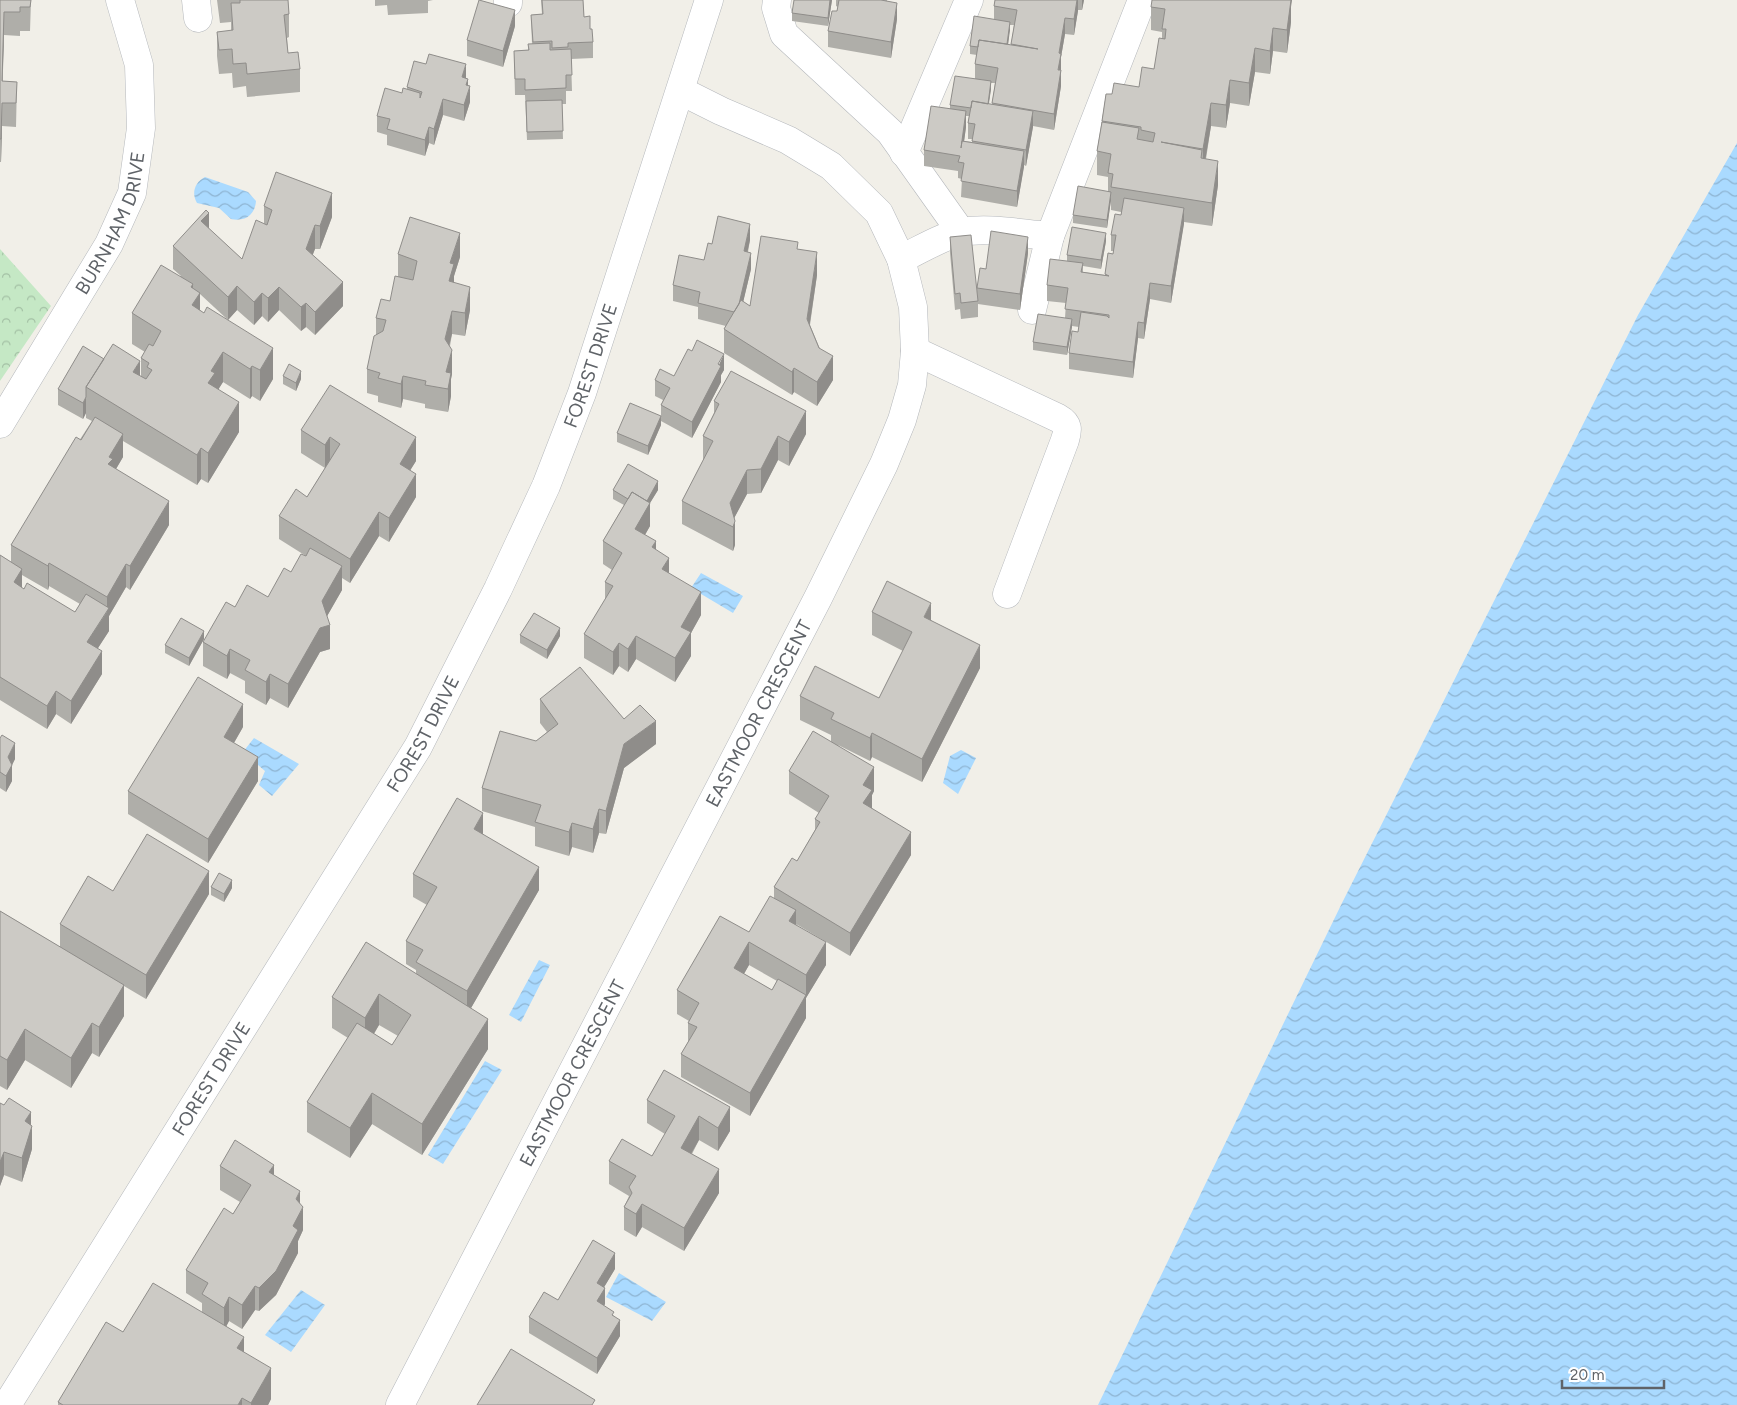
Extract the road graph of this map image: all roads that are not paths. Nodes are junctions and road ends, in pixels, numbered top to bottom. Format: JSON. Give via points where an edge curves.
{"nodes":[{"id":1,"x":120,"y":0,"type":"edge"},
{"id":2,"x":709,"y":0,"type":"edge"},
{"id":3,"x":777,"y":0,"type":"edge"},
{"id":4,"x":969,"y":0,"type":"edge"},
{"id":5,"x":1142,"y":0,"type":"edge"},
{"id":6,"x":681,"y":91,"type":"junction"},
{"id":7,"x":904,"y":153,"type":"junction"},
{"id":8,"x":961,"y":232,"type":"junction"},
{"id":9,"x":1050,"y":236,"type":"junction"},
{"id":10,"x":901,"y":259,"type":"junction"},
{"id":11,"x":1032,"y":310,"type":"dead end"},
{"id":12,"x":915,"y":351,"type":"junction"},
{"id":13,"x":0,"y":424,"type":"edge"},
{"id":14,"x":1007,"y":594,"type":"dead end"},
{"id":15,"x":7,"y":1405,"type":"edge"},
{"id":16,"x":400,"y":1405,"type":"edge"}],
"edges":[{"from":1,"to":13,"type":"street","name":"BURNHAM DRIVE","via":[[139,65],[141,128],[132,194],[109,244]]},
{"from":2,"to":6,"type":"street","name":"FOREST DRIVE"},
{"from":3,"to":7,"type":"street","via":[[776,8],[784,34],[890,132]]},
{"from":4,"to":7,"type":"street"},
{"from":5,"to":9,"type":"street"},
{"from":6,"to":10,"type":"street","name":"EASTMOOR CRESCENT","via":[[788,140],[831,166],[880,213]]},
{"from":6,"to":15,"type":"street","name":"FOREST DRIVE","via":[[582,394],[546,486],[422,738]]},
{"from":7,"to":8,"type":"street"},
{"from":8,"to":9,"type":"street","via":[[988,230]]},
{"from":8,"to":10,"type":"street"},
{"from":9,"to":11,"type":"street"},
{"from":10,"to":12,"type":"street","name":"EASTMOOR CRESCENT","via":[[912,307]]},
{"from":12,"to":14,"type":"street","via":[[1058,418],[1066,425],[1065,440]]},
{"from":12,"to":16,"type":"street","name":"EASTMOOR CRESCENT","via":[[912,385],[902,420],[871,490]]}]}
